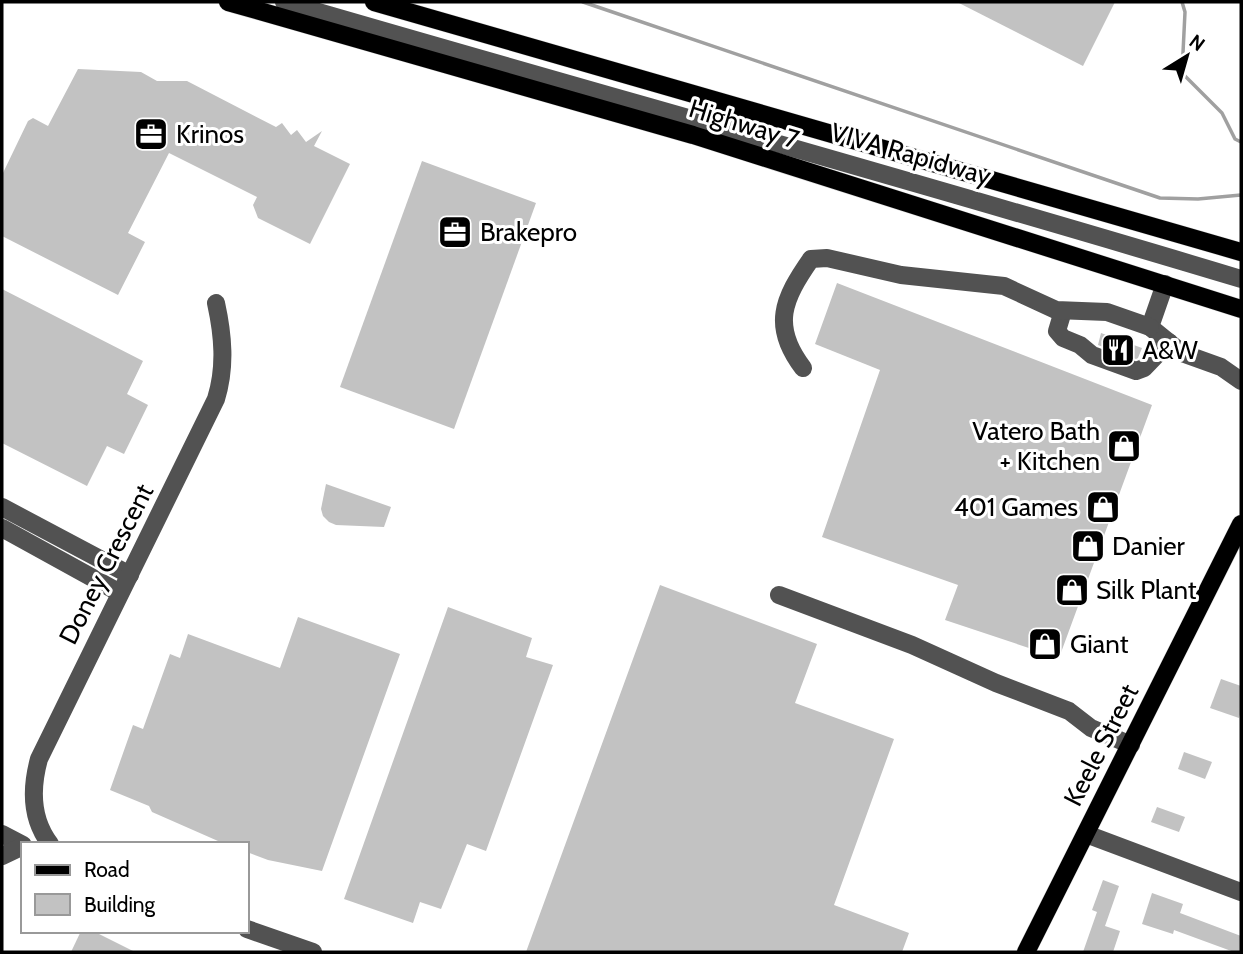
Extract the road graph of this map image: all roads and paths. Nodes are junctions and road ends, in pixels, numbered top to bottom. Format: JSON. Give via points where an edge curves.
{"nodes":[{"id":1,"x":228,"y":2,"type":"edge"},
{"id":2,"x":284,"y":2,"type":"edge"},
{"id":3,"x":374,"y":2,"type":"edge"},
{"id":4,"x":1241,"y":252,"type":"edge"},
{"id":5,"x":1241,"y":279,"type":"edge"},
{"id":6,"x":1165,"y":284,"type":"junction"},
{"id":7,"x":216,"y":303,"type":"dead end"},
{"id":8,"x":1241,"y":309,"type":"edge"},
{"id":9,"x":1063,"y":310,"type":"junction"},
{"id":10,"x":1150,"y":327,"type":"junction"},
{"id":11,"x":1169,"y":342,"type":"junction"},
{"id":12,"x":803,"y":368,"type":"dead end"},
{"id":13,"x":1241,"y":381,"type":"edge"},
{"id":14,"x":2,"y":507,"type":"edge"},
{"id":15,"x":1241,"y":524,"type":"edge"},
{"id":16,"x":2,"y":528,"type":"edge"},
{"id":17,"x":130,"y":575,"type":"junction"},
{"id":18,"x":120,"y":593,"type":"junction"},
{"id":19,"x":779,"y":594,"type":"dead end"},
{"id":20,"x":1131,"y":745,"type":"junction"},
{"id":21,"x":2,"y":834,"type":"edge"},
{"id":22,"x":1086,"y":834,"type":"junction"},
{"id":23,"x":48,"y":840,"type":"edge"},
{"id":24,"x":21,"y":844,"type":"edge"},
{"id":25,"x":21,"y":846,"type":"edge"},
{"id":26,"x":2,"y":856,"type":"edge"},
{"id":27,"x":1241,"y":892,"type":"edge"},
{"id":28,"x":248,"y":929,"type":"edge"},
{"id":29,"x":313,"y":952,"type":"edge"},
{"id":30,"x":1026,"y":952,"type":"edge"}],
"edges":[{"from":1,"to":6,"type":"main road","name":"Highway 7","via":[[693,135]]},
{"from":2,"to":5,"type":"street","name":"VIVA Rapidway","via":[[968,196]]},
{"from":3,"to":4,"type":"main road","name":"Highway 7"},
{"from":6,"to":8,"type":"main road","name":"Highway 7"},
{"from":6,"to":10,"type":"street"},
{"from":7,"to":17,"type":"street","name":"Doney Crescent","via":[[222,342],[221,382]]},
{"from":9,"to":10,"type":"street","via":[[1107,312]]},
{"from":9,"to":11,"type":"street","via":[[1057,331],[1063,338],[1091,355],[1136,371]]},
{"from":9,"to":12,"type":"street","via":[[1004,286],[901,275],[827,258],[811,260],[795,282],[782,320],[791,352]]},
{"from":10,"to":11,"type":"street"},
{"from":11,"to":13,"type":"street"},
{"from":14,"to":17,"type":"street"},
{"from":15,"to":20,"type":"main road","name":"Keele Street"},
{"from":16,"to":18,"type":"street"},
{"from":17,"to":18,"type":"street","name":"Doney Crescent"},
{"from":18,"to":23,"type":"street","name":"Doney Crescent","via":[[39,759],[33,801]]},
{"from":19,"to":20,"type":"street","via":[[1069,711]]},
{"from":20,"to":22,"type":"main road","name":"Keele Street"},
{"from":21,"to":24,"type":"street"},
{"from":22,"to":27,"type":"street"},
{"from":22,"to":30,"type":"main road","name":"Keele Street"},
{"from":25,"to":26,"type":"street"},
{"from":28,"to":29,"type":"street"}]}
